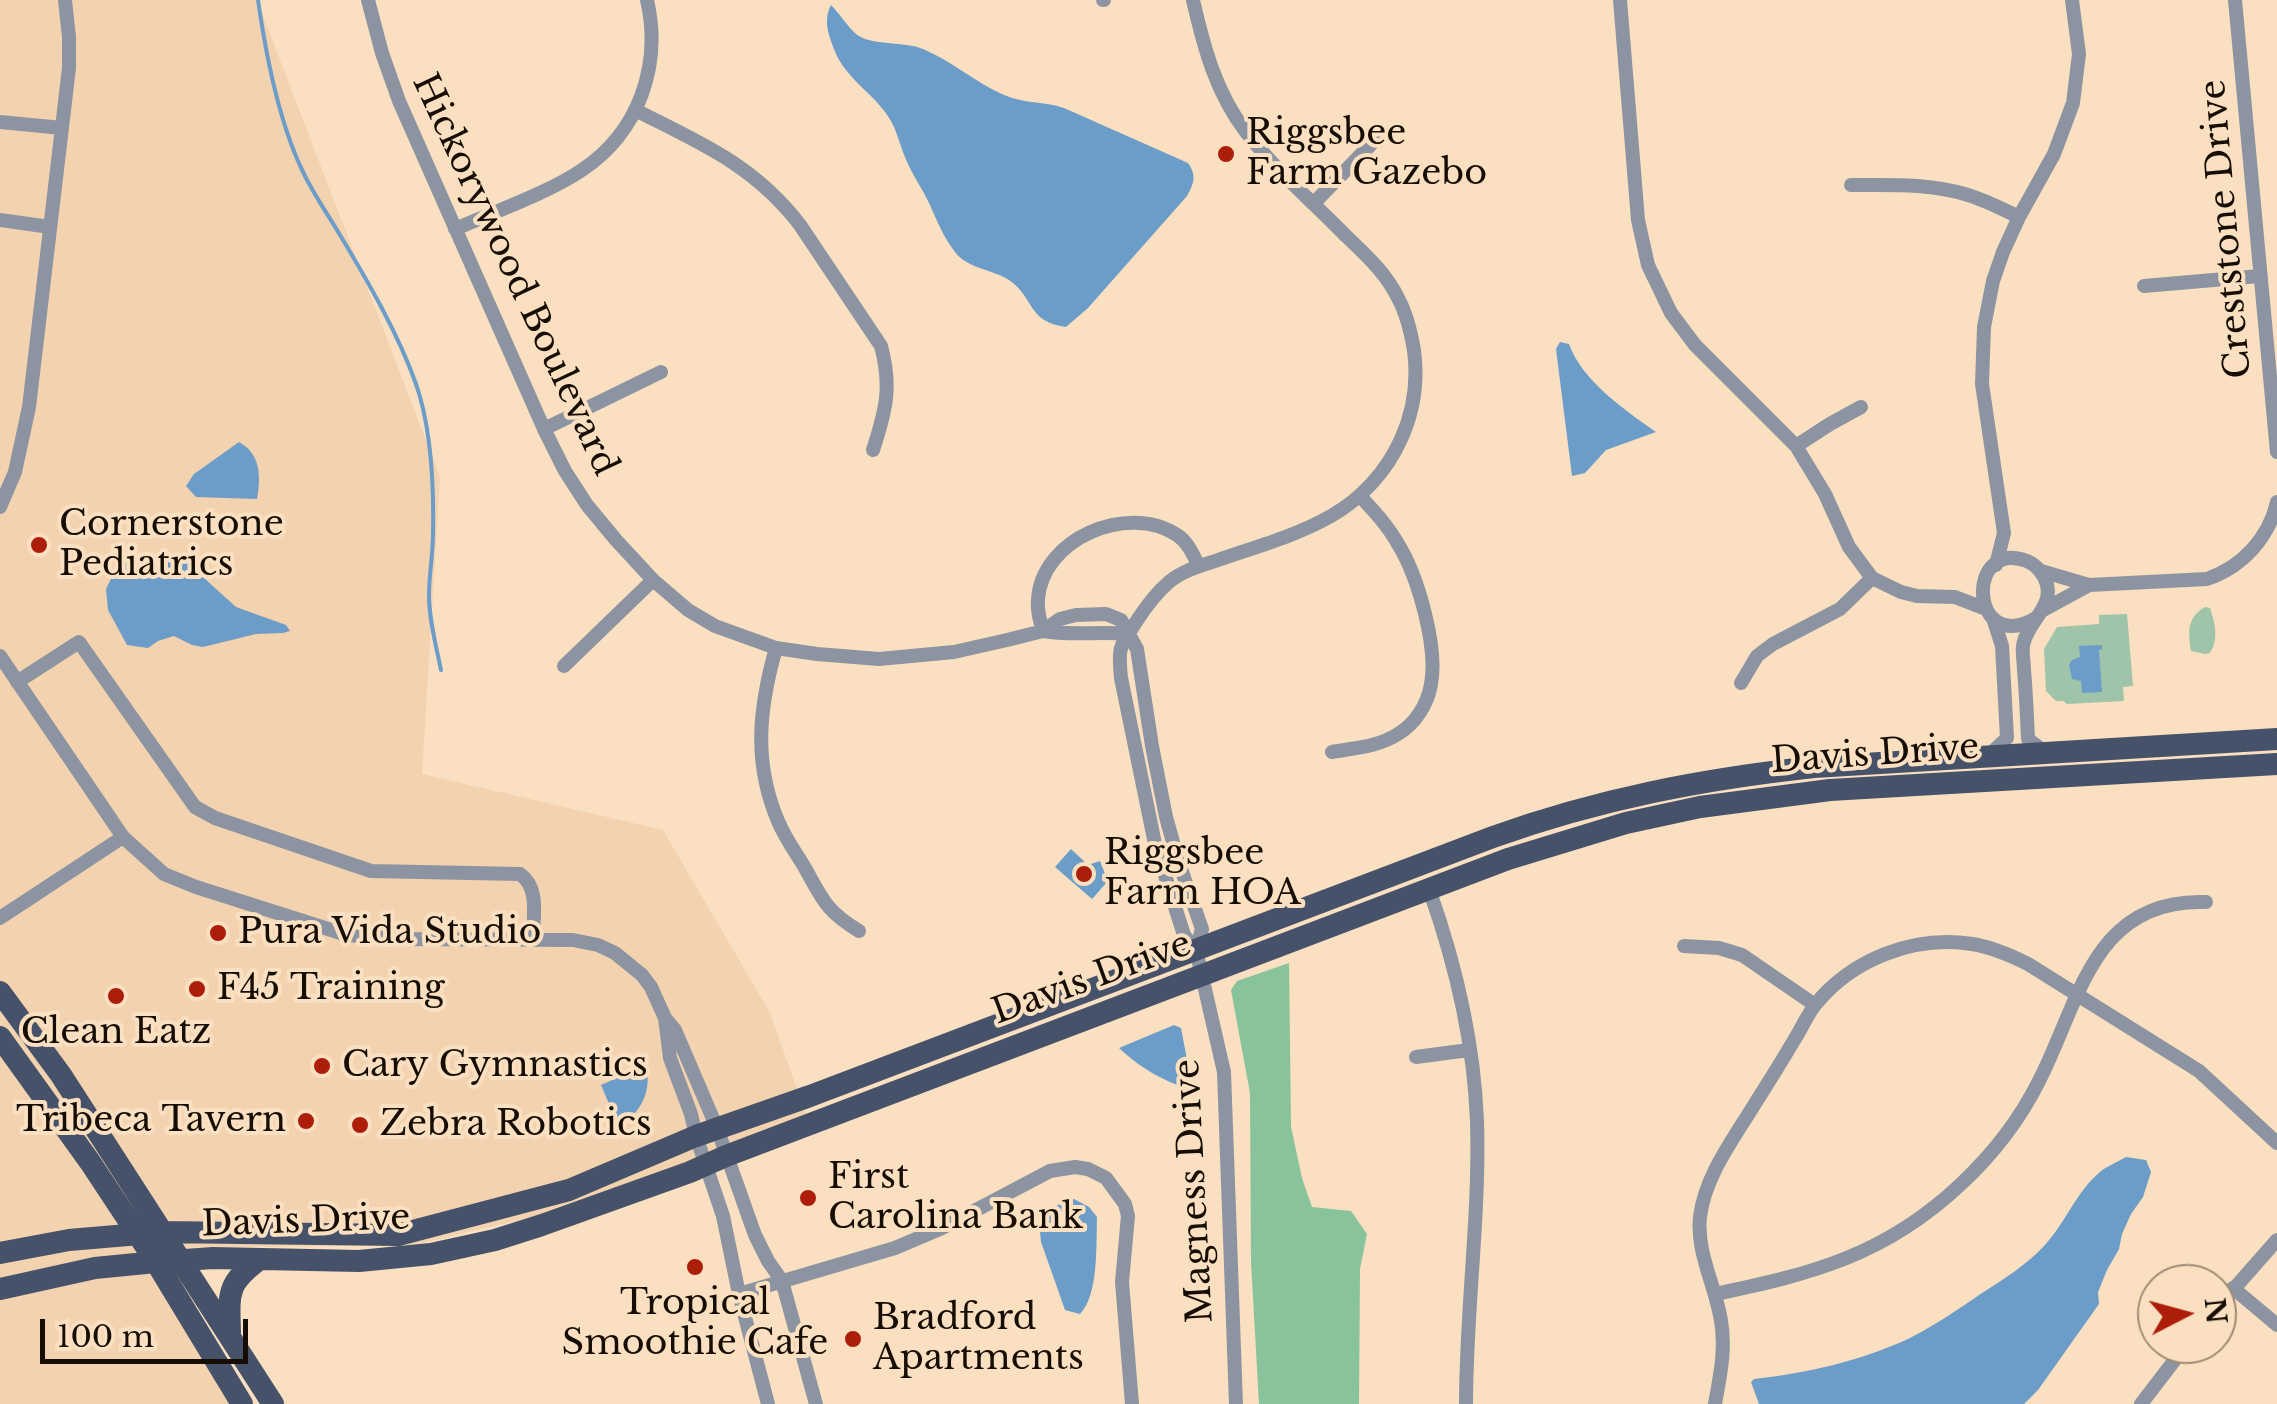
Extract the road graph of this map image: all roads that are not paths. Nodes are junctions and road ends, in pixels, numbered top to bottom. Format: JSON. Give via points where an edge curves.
{"nodes":[{"id":1,"x":65,"y":0,"type":"edge"},
{"id":2,"x":368,"y":0,"type":"edge"},
{"id":3,"x":647,"y":0,"type":"edge"},
{"id":4,"x":1193,"y":0,"type":"edge"},
{"id":5,"x":1620,"y":0,"type":"edge"},
{"id":6,"x":2072,"y":0,"type":"edge"},
{"id":7,"x":2236,"y":0,"type":"edge"},
{"id":8,"x":637,"y":110,"type":"junction"},
{"id":9,"x":0,"y":122,"type":"edge"},
{"id":10,"x":62,"y":128,"type":"junction"},
{"id":11,"x":1382,"y":133,"type":"dead end"},
{"id":12,"x":1850,"y":184,"type":"dead end"},
{"id":13,"x":1314,"y":203,"type":"junction"},
{"id":14,"x":2018,"y":216,"type":"junction"},
{"id":15,"x":0,"y":220,"type":"edge"},
{"id":16,"x":50,"y":227,"type":"junction"},
{"id":17,"x":455,"y":229,"type":"junction"},
{"id":18,"x":2260,"y":276,"type":"junction"},
{"id":19,"x":2144,"y":286,"type":"dead end"},
{"id":20,"x":661,"y":372,"type":"dead end"},
{"id":21,"x":1862,"y":407,"type":"dead end"},
{"id":22,"x":544,"y":429,"type":"junction"},
{"id":23,"x":1796,"y":446,"type":"junction"},
{"id":24,"x":874,"y":450,"type":"dead end"},
{"id":25,"x":2277,"y":452,"type":"edge"},
{"id":26,"x":1360,"y":496,"type":"junction"},
{"id":27,"x":2277,"y":502,"type":"edge"},
{"id":28,"x":0,"y":508,"type":"edge"},
{"id":29,"x":2004,"y":533,"type":"junction"},
{"id":30,"x":2026,"y":561,"type":"junction"},
{"id":31,"x":1996,"y":564,"type":"junction"},
{"id":32,"x":1199,"y":566,"type":"junction"},
{"id":33,"x":2040,"y":571,"type":"junction"},
{"id":34,"x":1872,"y":578,"type":"junction"},
{"id":35,"x":1985,"y":578,"type":"junction"},
{"id":36,"x":653,"y":580,"type":"junction"},
{"id":37,"x":2089,"y":586,"type":"junction"},
{"id":38,"x":1955,"y":598,"type":"junction"},
{"id":39,"x":1990,"y":613,"type":"junction"},
{"id":40,"x":2040,"y":614,"type":"junction"},
{"id":41,"x":1043,"y":631,"type":"junction"},
{"id":42,"x":1128,"y":634,"type":"junction"},
{"id":43,"x":776,"y":648,"type":"junction"},
{"id":44,"x":0,"y":656,"type":"edge"},
{"id":45,"x":564,"y":666,"type":"dead end"},
{"id":46,"x":17,"y":682,"type":"junction"},
{"id":47,"x":1741,"y":683,"type":"dead end"},
{"id":48,"x":2277,"y":739,"type":"edge"},
{"id":49,"x":1332,"y":752,"type":"dead end"},
{"id":50,"x":2047,"y":752,"type":"junction"},
{"id":51,"x":1988,"y":756,"type":"junction"},
{"id":52,"x":2277,"y":764,"type":"edge"},
{"id":53,"x":123,"y":837,"type":"junction"},
{"id":54,"x":1429,"y":889,"type":"junction"},
{"id":55,"x":2206,"y":902,"type":"dead end"},
{"id":56,"x":0,"y":918,"type":"edge"},
{"id":57,"x":859,"y":931,"type":"dead end"},
{"id":58,"x":534,"y":939,"type":"junction"},
{"id":59,"x":1684,"y":946,"type":"dead end"},
{"id":60,"x":1196,"y":950,"type":"junction"},
{"id":61,"x":1203,"y":975,"type":"junction"},
{"id":62,"x":0,"y":992,"type":"edge"},
{"id":63,"x":2076,"y":995,"type":"junction"},
{"id":64,"x":1815,"y":1005,"type":"junction"},
{"id":65,"x":665,"y":1018,"type":"junction"},
{"id":66,"x":0,"y":1037,"type":"edge"},
{"id":67,"x":1470,"y":1050,"type":"junction"},
{"id":68,"x":1416,"y":1057,"type":"dead end"},
{"id":69,"x":706,"y":1132,"type":"junction"},
{"id":70,"x":2277,"y":1143,"type":"edge"},
{"id":71,"x":716,"y":1161,"type":"junction"},
{"id":72,"x":163,"y":1232,"type":"junction"},
{"id":73,"x":137,"y":1234,"type":"junction"},
{"id":74,"x":2277,"y":1240,"type":"edge"},
{"id":75,"x":0,"y":1253,"type":"edge"},
{"id":76,"x":260,"y":1259,"type":"junction"},
{"id":77,"x":182,"y":1261,"type":"junction"},
{"id":78,"x":156,"y":1262,"type":"junction"},
{"id":79,"x":782,"y":1281,"type":"junction"},
{"id":80,"x":2237,"y":1284,"type":"edge"},
{"id":81,"x":0,"y":1289,"type":"edge"},
{"id":82,"x":2237,"y":1291,"type":"edge"},
{"id":83,"x":739,"y":1294,"type":"junction"},
{"id":84,"x":1714,"y":1294,"type":"junction"},
{"id":85,"x":2277,"y":1326,"type":"edge"},
{"id":86,"x":230,"y":1338,"type":"junction"},
{"id":87,"x":2173,"y":1364,"type":"edge"},
{"id":88,"x":242,"y":1404,"type":"edge"},
{"id":89,"x":273,"y":1404,"type":"edge"},
{"id":90,"x":768,"y":1404,"type":"edge"},
{"id":91,"x":816,"y":1404,"type":"edge"},
{"id":92,"x":1132,"y":1404,"type":"edge"},
{"id":93,"x":1236,"y":1404,"type":"edge"},
{"id":94,"x":1466,"y":1404,"type":"edge"},
{"id":95,"x":1715,"y":1404,"type":"edge"},
{"id":96,"x":2142,"y":1404,"type":"edge"}],
"edges":[{"from":1,"to":10,"type":"street","via":[[70,53]]},
{"from":2,"to":17,"type":"street","name":"Hickorywood Boulevard","via":[[399,102]]},
{"from":3,"to":8,"type":"street","via":[[653,42]]},
{"from":4,"to":13,"type":"street","via":[[1207,59],[1230,108],[1266,158]]},
{"from":5,"to":23,"type":"street","via":[[1638,220],[1648,265],[1695,345]]},
{"from":6,"to":14,"type":"street","via":[[2079,54],[2073,103],[2054,154]]},
{"from":7,"to":18,"type":"street","name":"Creststone Drive"},
{"from":8,"to":17,"type":"street","via":[[584,169]]},
{"from":8,"to":24,"type":"street","via":[[748,171],[800,224],[880,346],[888,401]]},
{"from":9,"to":10,"type":"street"},
{"from":10,"to":16,"type":"street"},
{"from":11,"to":13,"type":"street"},
{"from":12,"to":14,"type":"street","via":[[1956,191]]},
{"from":13,"to":26,"type":"street","via":[[1383,274],[1401,303],[1412,342],[1416,376],[1408,422],[1392,458]]},
{"from":14,"to":29,"type":"street","via":[[1993,281],[1981,352]]},
{"from":15,"to":16,"type":"street"},
{"from":16,"to":28,"type":"street","via":[[29,407]]},
{"from":17,"to":22,"type":"street","name":"Hickorywood Boulevard"},
{"from":18,"to":19,"type":"street"},
{"from":18,"to":25,"type":"street","name":"Creststone Drive"},
{"from":20,"to":22,"type":"street"},
{"from":21,"to":23,"type":"street"},
{"from":22,"to":36,"type":"street","name":"Hickorywood Boulevard","via":[[587,505]]},
{"from":23,"to":34,"type":"street"},
{"from":26,"to":32,"type":"street","via":[[1318,523]]},
{"from":26,"to":49,"type":"street","via":[[1399,545],[1419,590],[1431,684],[1419,713],[1399,734]]},
{"from":27,"to":37,"type":"street","via":[[2260,540],[2220,574],[2189,582]]},
{"from":29,"to":30,"type":"street"},
{"from":29,"to":31,"type":"street"},
{"from":30,"to":31,"type":"street"},
{"from":30,"to":33,"type":"street"},
{"from":31,"to":35,"type":"street"},
{"from":32,"to":41,"type":"street","via":[[1186,542],[1164,528],[1126,522],[1092,532],[1066,548],[1045,577],[1038,602]]},
{"from":32,"to":42,"type":"street","via":[[1155,595]]},
{"from":33,"to":37,"type":"street"},
{"from":33,"to":40,"type":"street","via":[[2048,590]]},
{"from":34,"to":38,"type":"street","via":[[1917,596]]},
{"from":34,"to":47,"type":"street","via":[[1840,609],[1757,656]]},
{"from":35,"to":38,"type":"street"},
{"from":35,"to":39,"type":"street"},
{"from":36,"to":43,"type":"street","name":"Hickorywood Boulevard","via":[[715,626]]},
{"from":36,"to":45,"type":"street"},
{"from":37,"to":40,"type":"street"},
{"from":38,"to":39,"type":"street"},
{"from":39,"to":40,"type":"street","via":[[2010,626]]},
{"from":39,"to":51,"type":"street","via":[[2002,646],[2007,738]]},
{"from":40,"to":50,"type":"street","via":[[2023,644],[2028,739]]},
{"from":41,"to":42,"type":"street","name":"Hickorywood Boulevard"},
{"from":41,"to":43,"type":"street","name":"Hickorywood Boulevard","via":[[909,657]]},
{"from":42,"to":60,"type":"street","name":"Magness Drive","via":[[1119,651],[1121,678],[1143,794],[1168,890]]},
{"from":43,"to":57,"type":"street","via":[[761,717],[769,797],[826,904]]},
{"from":44,"to":46,"type":"street"},
{"from":46,"to":53,"type":"street"},
{"from":46,"to":58,"type":"street","via":[[79,642],[195,808],[371,870],[520,874],[533,891]]},
{"from":48,"to":50,"type":"main road","name":"Davis Drive"},
{"from":50,"to":51,"type":"main road","name":"Davis Drive"},
{"from":51,"to":60,"type":"main road","name":"Davis Drive","via":[[1744,774],[1590,806],[1493,836]]},
{"from":52,"to":54,"type":"main road","name":"Davis Drive","via":[[1830,790],[1732,802],[1626,823]]},
{"from":53,"to":56,"type":"street"},
{"from":53,"to":58,"type":"street","via":[[151,865],[182,882],[347,936]]},
{"from":54,"to":61,"type":"main road","name":"Davis Drive"},
{"from":54,"to":67,"type":"street"},
{"from":55,"to":63,"type":"street","via":[[2164,904],[2139,916],[2105,945]]},
{"from":58,"to":65,"type":"street","via":[[598,944],[615,953],[652,987]]},
{"from":59,"to":64,"type":"street","via":[[1742,955]]},
{"from":60,"to":61,"type":"street","name":"Magness Drive"},
{"from":60,"to":69,"type":"main road","name":"Davis Drive"},
{"from":61,"to":71,"type":"main road","name":"Davis Drive"},
{"from":61,"to":93,"type":"street","name":"Magness Drive","via":[[1224,1072]]},
{"from":62,"to":72,"type":"main road"},
{"from":63,"to":64,"type":"street","via":[[2009,955],[1942,942],[1901,948],[1862,965]]},
{"from":63,"to":70,"type":"street","via":[[2198,1071]]},
{"from":63,"to":84,"type":"street","via":[[2028,1102],[1981,1164],[1939,1203],[1841,1261]]},
{"from":64,"to":84,"type":"street","via":[[1706,1193],[1700,1233]]},
{"from":65,"to":69,"type":"street","via":[[675,1030]]},
{"from":65,"to":69,"type":"street","via":[[670,1058],[691,1114]]},
{"from":66,"to":73,"type":"main road"},
{"from":67,"to":68,"type":"street"},
{"from":67,"to":94,"type":"street","via":[[1477,1145]]},
{"from":69,"to":71,"type":"street"},
{"from":69,"to":71,"type":"street"},
{"from":69,"to":72,"type":"main road","name":"Davis Drive","via":[[569,1190],[398,1235]]},
{"from":71,"to":76,"type":"main road","name":"Davis Drive","via":[[495,1240],[393,1258]]},
{"from":71,"to":79,"type":"street"},
{"from":71,"to":83,"type":"street"},
{"from":72,"to":73,"type":"main road","name":"Davis Drive"},
{"from":72,"to":77,"type":"main road"},
{"from":73,"to":75,"type":"main road","name":"Davis Drive"},
{"from":73,"to":78,"type":"main road"},
{"from":74,"to":80,"type":"street"},
{"from":76,"to":77,"type":"main road","name":"Davis Drive"},
{"from":76,"to":86,"type":"main road","via":[[234,1282]]},
{"from":77,"to":78,"type":"main road","name":"Davis Drive"},
{"from":77,"to":86,"type":"main road"},
{"from":78,"to":81,"type":"main road","name":"Davis Drive"},
{"from":78,"to":88,"type":"main road"},
{"from":79,"to":83,"type":"street"},
{"from":79,"to":91,"type":"street"},
{"from":79,"to":92,"type":"street","via":[[916,1240],[1050,1172],[1088,1169],[1106,1178],[1128,1216],[1122,1282]]},
{"from":82,"to":85,"type":"street"},
{"from":83,"to":90,"type":"street"},
{"from":84,"to":95,"type":"street","via":[[1723,1336]]},
{"from":86,"to":89,"type":"main road"},
{"from":87,"to":96,"type":"street"}]}
